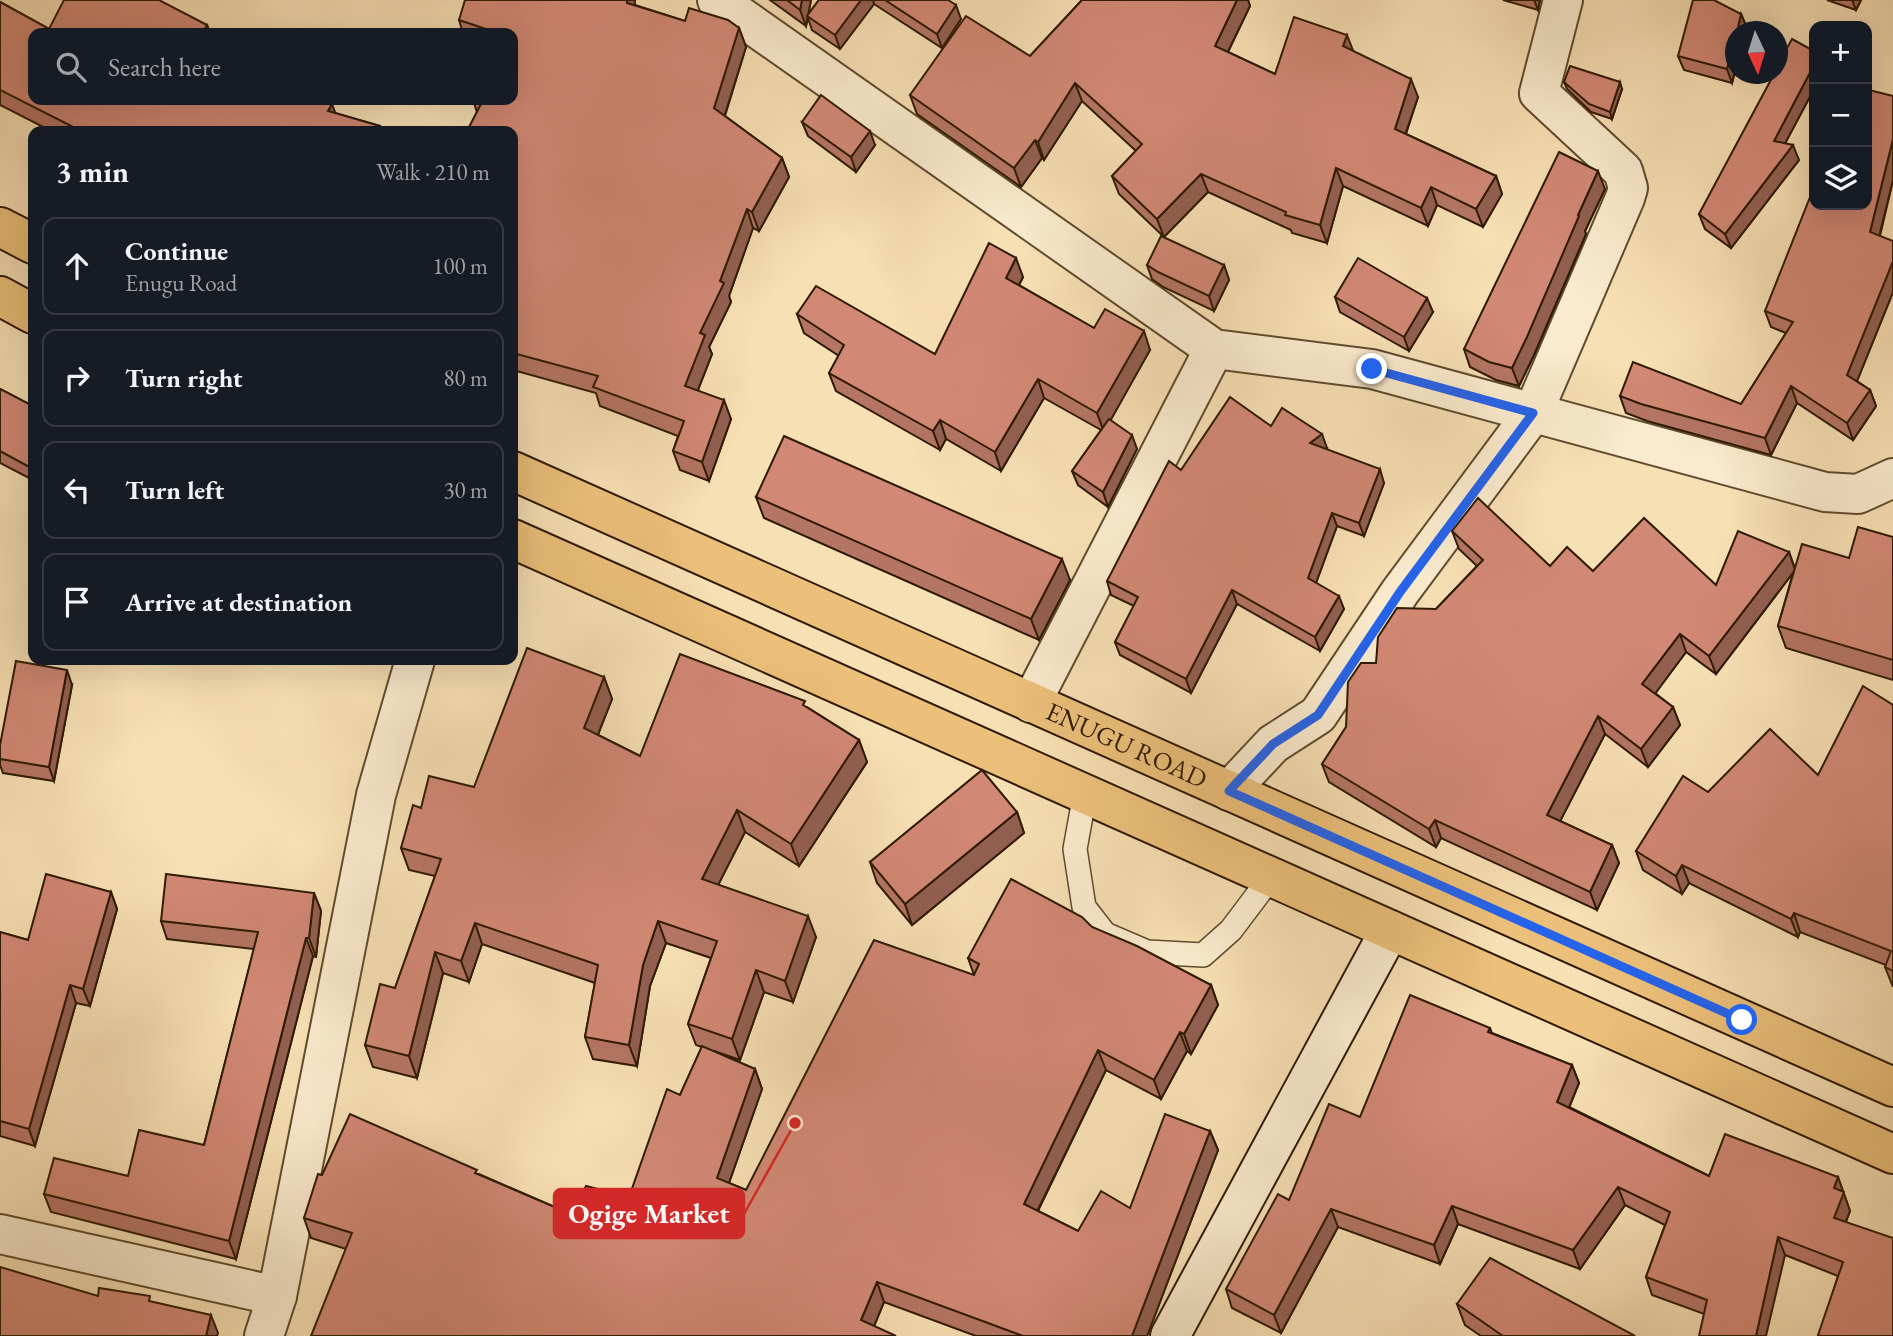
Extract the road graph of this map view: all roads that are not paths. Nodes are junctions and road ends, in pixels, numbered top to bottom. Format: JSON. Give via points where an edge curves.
{"nodes":[{"id":1,"x":717,"y":0,"type":"edge"},
{"id":2,"x":1563,"y":0,"type":"edge"},
{"id":3,"x":0,"y":227,"type":"edge"},
{"id":4,"x":28,"y":241,"type":"edge"},
{"id":5,"x":0,"y":296,"type":"edge"},
{"id":6,"x":28,"y":311,"type":"edge"},
{"id":7,"x":1214,"y":349,"type":"junction"},
{"id":8,"x":1533,"y":413,"type":"junction"},
{"id":9,"x":518,"y":473,"type":"edge"},
{"id":10,"x":1893,"y":478,"type":"edge"},
{"id":11,"x":518,"y":540,"type":"edge"},
{"id":12,"x":414,"y":665,"type":"edge"},
{"id":13,"x":1031,"y":703,"type":"junction"},
{"id":14,"x":1229,"y":791,"type":"junction"},
{"id":15,"x":1085,"y":794,"type":"junction"},
{"id":16,"x":1271,"y":877,"type":"junction"},
{"id":17,"x":1390,"y":930,"type":"junction"},
{"id":18,"x":1893,"y":1087,"type":"edge"},
{"id":19,"x":1893,"y":1154,"type":"edge"},
{"id":20,"x":0,"y":1234,"type":"edge"},
{"id":21,"x":277,"y":1296,"type":"junction"},
{"id":22,"x":264,"y":1336,"type":"edge"},
{"id":23,"x":1170,"y":1336,"type":"edge"}],
"edges":[{"from":1,"to":7,"type":"street"},
{"from":2,"to":8,"type":"street","via":[[1539,93],[1623,171],[1628,188]]},
{"from":3,"to":4,"type":"main road"},
{"from":5,"to":6,"type":"main road"},
{"from":7,"to":8,"type":"street","via":[[1372,369]]},
{"from":7,"to":13,"type":"street"},
{"from":8,"to":10,"type":"street","via":[[1825,492],[1858,495]]},
{"from":8,"to":14,"type":"street","via":[[1400,592],[1318,715],[1273,744]]},
{"from":9,"to":13,"type":"main road","name":"ENUGU ROAD"},
{"from":11,"to":15,"type":"main road"},
{"from":12,"to":21,"type":"street","via":[[376,795]]},
{"from":13,"to":14,"type":"main road","name":"ENUGU ROAD"},
{"from":14,"to":18,"type":"main road","name":"ENUGU ROAD"},
{"from":15,"to":16,"type":"main road"},
{"from":15,"to":16,"type":"lane","via":[[1075,849],[1084,907],[1105,934],[1147,952],[1203,955],[1231,930]]},
{"from":16,"to":17,"type":"main road"},
{"from":17,"to":19,"type":"main road"},
{"from":17,"to":23,"type":"street"},
{"from":20,"to":21,"type":"street"},
{"from":21,"to":22,"type":"street"}]}
